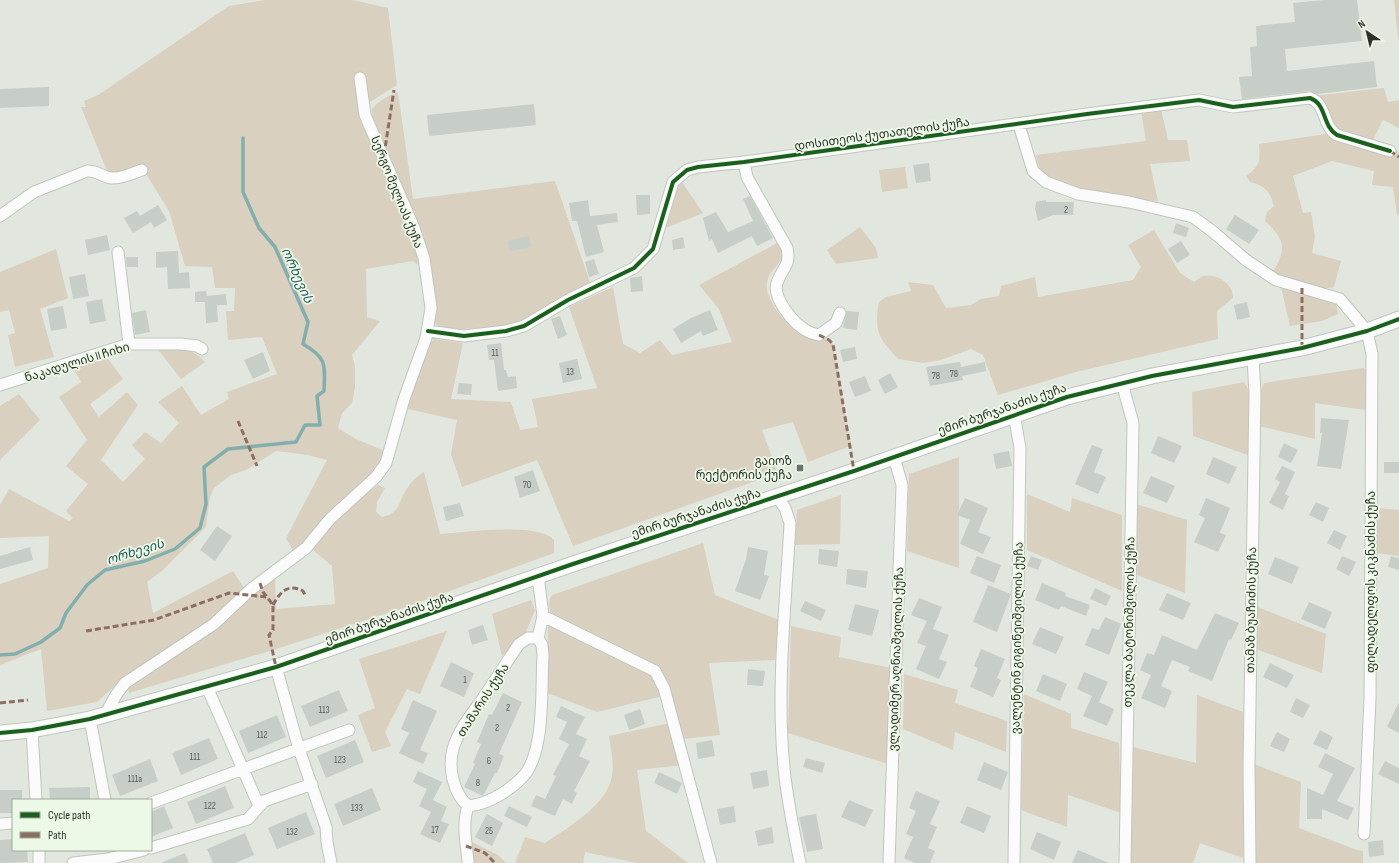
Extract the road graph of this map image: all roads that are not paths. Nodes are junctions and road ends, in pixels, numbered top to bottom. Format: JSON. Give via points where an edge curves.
{"nodes":[{"id":1,"x":360,"y":78,"type":"dead end"},
{"id":2,"x":1019,"y":125,"type":"junction"},
{"id":3,"x":1390,"y":151,"type":"dead end"},
{"id":4,"x":744,"y":162,"type":"junction"},
{"id":5,"x":142,"y":170,"type":"dead end"},
{"id":6,"x":0,"y":216,"type":"edge"},
{"id":7,"x":118,"y":252,"type":"dead end"},
{"id":8,"x":840,"y":313,"type":"dead end"},
{"id":9,"x":1399,"y":319,"type":"edge"},
{"id":10,"x":1367,"y":331,"type":"junction"},
{"id":11,"x":428,"y":332,"type":"junction"},
{"id":12,"x":130,"y":344,"type":"junction"},
{"id":13,"x":202,"y":349,"type":"dead end"},
{"id":14,"x":1253,"y":357,"type":"junction"},
{"id":15,"x":1122,"y":383,"type":"junction"},
{"id":16,"x":0,"y":385,"type":"edge"},
{"id":17,"x":1014,"y":414,"type":"junction"},
{"id":18,"x":894,"y":457,"type":"junction"},
{"id":19,"x":777,"y":497,"type":"junction"},
{"id":20,"x":538,"y":576,"type":"junction"},
{"id":21,"x":543,"y":616,"type":"junction"},
{"id":22,"x":538,"y":638,"type":"junction"},
{"id":23,"x":276,"y":666,"type":"junction"},
{"id":24,"x":207,"y":687,"type":"junction"},
{"id":25,"x":104,"y":715,"type":"junction"},
{"id":26,"x":90,"y":719,"type":"junction"},
{"id":27,"x":32,"y":730,"type":"junction"},
{"id":28,"x":349,"y":730,"type":"dead end"},
{"id":29,"x":0,"y":733,"type":"edge"},
{"id":30,"x":299,"y":749,"type":"junction"},
{"id":31,"x":242,"y":770,"type":"junction"},
{"id":32,"x":312,"y":784,"type":"junction"},
{"id":33,"x":36,"y":799,"type":"edge"},
{"id":34,"x":105,"y":799,"type":"edge"},
{"id":35,"x":152,"y":803,"type":"edge"},
{"id":36,"x":259,"y":806,"type":"junction"},
{"id":37,"x":468,"y":806,"type":"junction"},
{"id":38,"x":12,"y":823,"type":"edge"},
{"id":39,"x":0,"y":824,"type":"edge"},
{"id":40,"x":1364,"y":834,"type":"dead end"},
{"id":41,"x":152,"y":848,"type":"edge"},
{"id":42,"x":39,"y":851,"type":"edge"},
{"id":43,"x":137,"y":851,"type":"edge"},
{"id":44,"x":115,"y":854,"type":"edge"},
{"id":45,"x":468,"y":861,"type":"dead end"},
{"id":46,"x":39,"y":863,"type":"edge"},
{"id":47,"x":73,"y":863,"type":"edge"},
{"id":48,"x":331,"y":863,"type":"edge"},
{"id":49,"x":711,"y":863,"type":"edge"},
{"id":50,"x":800,"y":863,"type":"edge"},
{"id":51,"x":889,"y":863,"type":"edge"},
{"id":52,"x":1014,"y":863,"type":"edge"},
{"id":53,"x":1125,"y":863,"type":"edge"},
{"id":54,"x":1250,"y":863,"type":"edge"}],
"edges":[{"from":1,"to":11,"type":"street","name":"სერგო მელიას ქუჩა","via":[[365,115],[400,192],[424,258],[431,308]]},
{"from":2,"to":3,"type":"street","name":"დოსითეოს ქუთათელის ქუჩა","via":[[1199,100],[1233,107],[1310,98],[1319,103],[1332,132]]},
{"from":2,"to":4,"type":"street","name":"დოსითეოს ქუთათელის ქუჩა"},
{"from":2,"to":10,"type":"street","via":[[1032,170],[1046,182],[1078,194],[1129,202],[1193,217],[1246,260],[1276,280],[1340,298]]},
{"from":4,"to":8,"type":"street","via":[[747,177],[787,248],[788,264],[776,288],[790,317],[807,331],[819,335],[836,323]]},
{"from":4,"to":11,"type":"street","name":"დოსითეოს ქუთათელის ქუჩა","via":[[686,170],[673,182],[653,249],[634,268],[568,300],[538,319],[512,329],[464,336]]},
{"from":5,"to":6,"type":"street","via":[[118,178],[105,176],[93,170],[87,171],[34,192]]},
{"from":7,"to":12,"type":"street"},
{"from":9,"to":10,"type":"street","name":"ემირ ბურჯანაძის ქუჩა"},
{"from":10,"to":14,"type":"street","name":"ემირ ბურჯანაძის ქუჩა","via":[[1302,348]]},
{"from":10,"to":40,"type":"street","name":"ფილადელფოს კიკნაძის ქუჩა","via":[[1372,354],[1370,698]]},
{"from":11,"to":25,"type":"street","via":[[404,399],[386,463],[376,477],[330,519],[306,548],[250,590],[220,619],[125,683]]},
{"from":12,"to":13,"type":"street","name":"ნაკადულის II ჩიხი","via":[[181,344]]},
{"from":12,"to":16,"type":"street","name":"ნაკადულის II ჩიხი"},
{"from":14,"to":15,"type":"street","name":"ემირ ბურჯანაძის ქუჩა"},
{"from":14,"to":54,"type":"street","name":"თამაზ ბუაჩიძის ქუჩა","via":[[1255,394],[1249,744]]},
{"from":15,"to":17,"type":"street","name":"ემირ ბურჯანაძის ქუჩა"},
{"from":15,"to":53,"type":"street","name":"თეკლა ბატონიშვილის ქუჩა","via":[[1133,422]]},
{"from":17,"to":18,"type":"street","name":"ემირ ბურჯანაძის ქუჩა"},
{"from":17,"to":52,"type":"street","name":"ვალენტინ გიგინეიშვილის ქუჩა","via":[[1020,448]]},
{"from":18,"to":19,"type":"street","name":"ემირ ბურჯანაძის ქუჩა"},
{"from":18,"to":51,"type":"street","name":"ვლადიმერ აღნიაშვილის ქუჩა","via":[[902,484]]},
{"from":19,"to":20,"type":"street","name":"ემირ ბურჯანაძის ქუჩა"},
{"from":19,"to":50,"type":"street","via":[[785,508],[790,523],[782,731],[784,768]]},
{"from":20,"to":21,"type":"street"},
{"from":20,"to":23,"type":"street","name":"ემირ ბურჯანაძის ქუჩა"},
{"from":21,"to":22,"type":"street"},
{"from":21,"to":49,"type":"street","via":[[655,671],[664,688]]},
{"from":22,"to":37,"type":"street","name":"თამარის ქუჩა","via":[[528,638],[519,644],[459,732],[452,750],[452,771],[456,790]]},
{"from":22,"to":37,"type":"street","via":[[543,655],[539,735],[535,754],[516,785],[479,805]]},
{"from":23,"to":24,"type":"street","name":"ემირ ბურჯანაძის ქუჩა"},
{"from":23,"to":30,"type":"street"},
{"from":24,"to":25,"type":"street","name":"ემირ ბურჯანაძის ქუჩა"},
{"from":24,"to":31,"type":"street"},
{"from":25,"to":26,"type":"street","name":"ემირ ბურჯანაძის ქუჩა"},
{"from":26,"to":27,"type":"street","name":"ემირ ბურჯანაძის ქუჩა"},
{"from":26,"to":34,"type":"street"},
{"from":27,"to":29,"type":"street","name":"ემირ ბურჯანაძის ქუჩა"},
{"from":27,"to":33,"type":"street"},
{"from":28,"to":30,"type":"street"},
{"from":30,"to":31,"type":"street"},
{"from":30,"to":32,"type":"street"},
{"from":31,"to":35,"type":"street"},
{"from":31,"to":36,"type":"street"},
{"from":32,"to":36,"type":"street","via":[[264,801]]},
{"from":32,"to":48,"type":"street","via":[[326,827]]},
{"from":36,"to":41,"type":"street","via":[[248,819]]},
{"from":37,"to":45,"type":"street","via":[[464,832]]},
{"from":38,"to":39,"type":"street"},
{"from":42,"to":46,"type":"street"},
{"from":43,"to":44,"type":"street"},
{"from":44,"to":47,"type":"street"}]}
